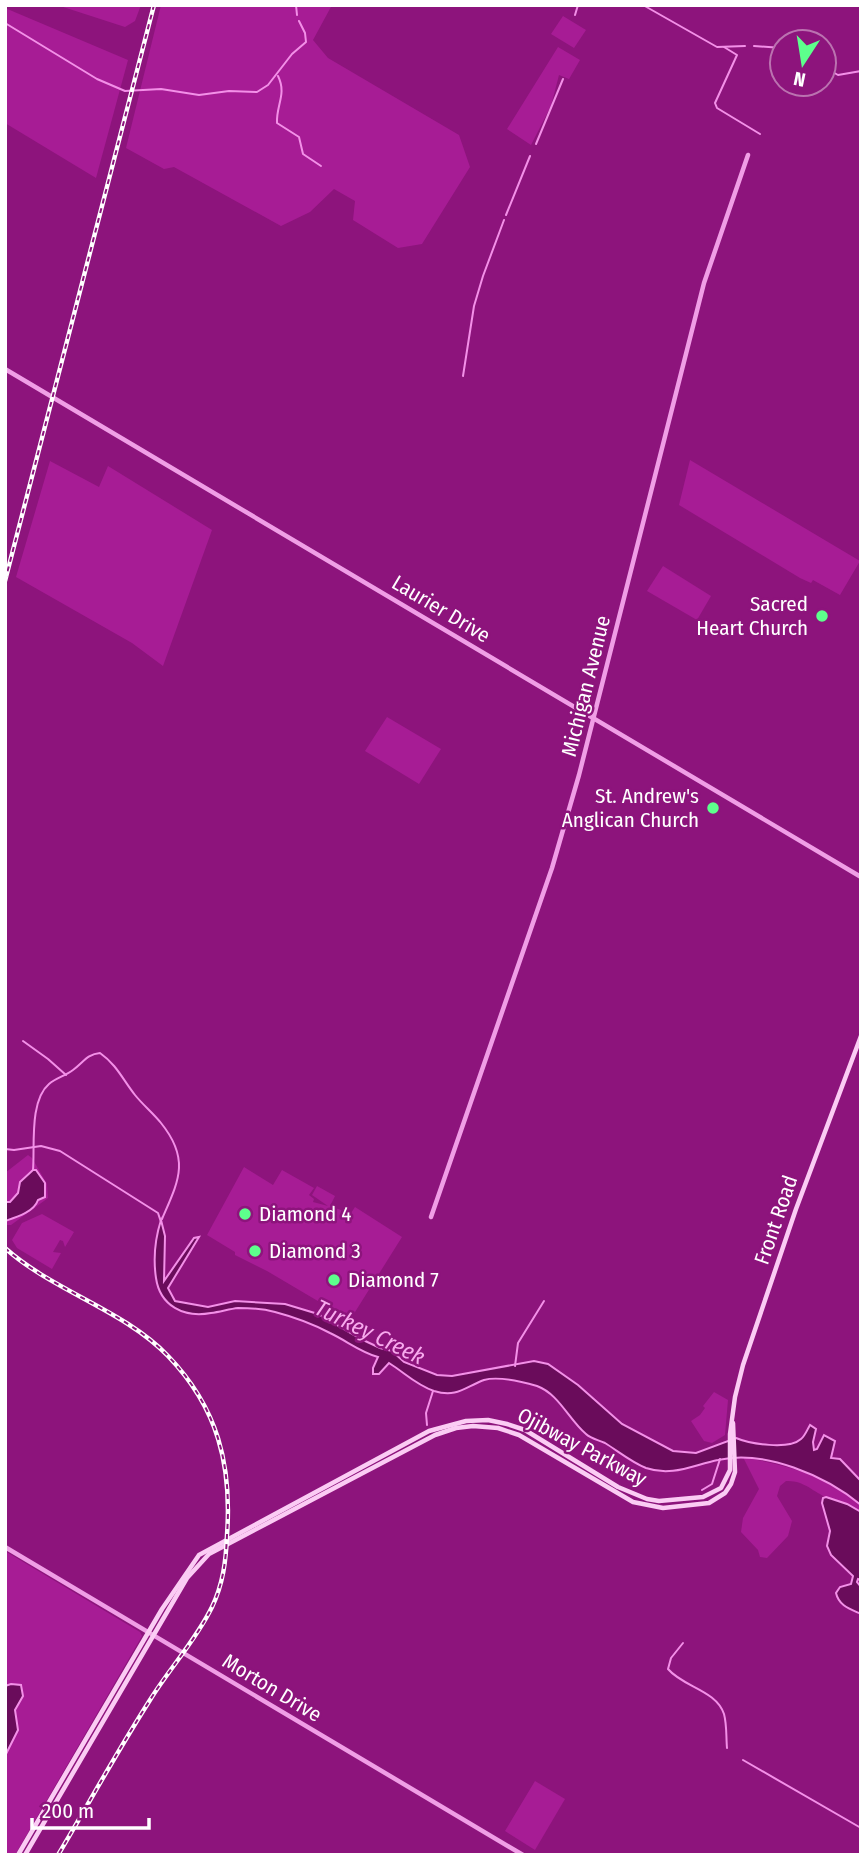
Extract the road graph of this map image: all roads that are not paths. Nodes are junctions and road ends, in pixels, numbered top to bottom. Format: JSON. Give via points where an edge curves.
{"nodes":[{"id":1,"x":748,"y":155,"type":"dead end"},
{"id":2,"x":5,"y":369,"type":"edge"},
{"id":3,"x":594,"y":719,"type":"junction"},
{"id":4,"x":861,"y":877,"type":"edge"},
{"id":5,"x":861,"y":1036,"type":"edge"},
{"id":6,"x":431,"y":1217,"type":"dead end"},
{"id":7,"x":732,"y":1418,"type":"joint"},
{"id":8,"x":5,"y":1547,"type":"edge"},
{"id":9,"x":151,"y":1634,"type":"junction"},
{"id":10,"x":18,"y":1855,"type":"edge"},
{"id":11,"x":25,"y":1855,"type":"edge"},
{"id":12,"x":523,"y":1855,"type":"edge"}],
"edges":[{"from":1,"to":3,"type":"street","name":"Michigan Avenue","via":[[704,283]]},
{"from":2,"to":3,"type":"street","name":"Laurier Drive"},
{"from":3,"to":4,"type":"street","name":"Laurier Drive"},
{"from":3,"to":6,"type":"street","name":"Michigan Avenue","via":[[552,868]]},
{"from":5,"to":7,"type":"main road","name":"Front Road","via":[[756,1325]]},
{"from":7,"to":9,"type":"main road","name":"Ojibway Parkway","via":[[733,1462],[726,1481],[710,1495],[691,1499],[647,1499],[525,1430],[488,1420],[445,1424],[199,1555]]},
{"from":8,"to":9,"type":"street","name":"Morton Drive"},
{"from":9,"to":10,"type":"main road","name":"Ojibway Parkway"},
{"from":9,"to":11,"type":"main road","name":"Ojibway Parkway"},
{"from":9,"to":12,"type":"street","name":"Morton Drive"}]}
